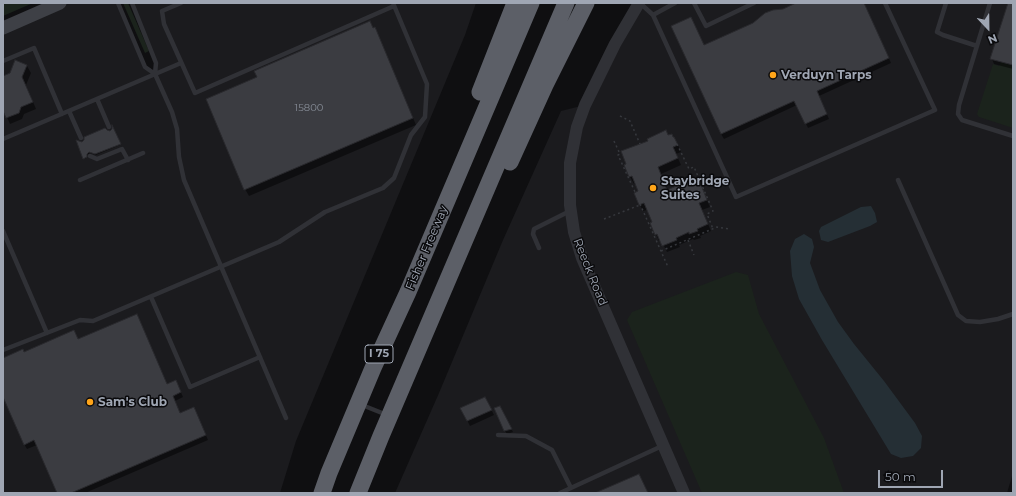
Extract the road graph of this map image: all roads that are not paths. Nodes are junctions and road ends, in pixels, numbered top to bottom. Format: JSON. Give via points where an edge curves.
{"nodes":[{"id":1,"x":40,"y":3,"type":"edge"},
{"id":2,"x":60,"y":3,"type":"edge"},
{"id":3,"x":118,"y":3,"type":"edge"},
{"id":4,"x":132,"y":3,"type":"edge"},
{"id":5,"x":181,"y":3,"type":"edge"},
{"id":6,"x":515,"y":3,"type":"edge"},
{"id":7,"x":531,"y":3,"type":"edge"},
{"id":8,"x":566,"y":3,"type":"edge"},
{"id":9,"x":586,"y":3,"type":"edge"},
{"id":10,"x":640,"y":3,"type":"edge"},
{"id":11,"x":675,"y":3,"type":"edge"},
{"id":12,"x":694,"y":3,"type":"edge"},
{"id":13,"x":754,"y":3,"type":"edge"},
{"id":14,"x":885,"y":3,"type":"edge"},
{"id":15,"x":946,"y":3,"type":"edge"},
{"id":16,"x":990,"y":3,"type":"edge"},
{"id":17,"x":394,"y":4,"type":"edge"},
{"id":18,"x":653,"y":15,"type":"junction"},
{"id":19,"x":3,"y":20,"type":"edge"},
{"id":20,"x":3,"y":28,"type":"edge"},
{"id":21,"x":977,"y":46,"type":"junction"},
{"id":22,"x":3,"y":61,"type":"edge"},
{"id":23,"x":182,"y":63,"type":"junction"},
{"id":24,"x":155,"y":74,"type":"junction"},
{"id":25,"x":97,"y":99,"type":"junction"},
{"id":26,"x":68,"y":111,"type":"junction"},
{"id":27,"x":62,"y":114,"type":"junction"},
{"id":28,"x":109,"y":127,"type":"dead end"},
{"id":29,"x":1013,"y":136,"type":"edge"},
{"id":30,"x":81,"y":138,"type":"dead end"},
{"id":31,"x":3,"y":139,"type":"edge"},
{"id":32,"x":143,"y":153,"type":"dead end"},
{"id":33,"x":90,"y":156,"type":"dead end"},
{"id":34,"x":128,"y":160,"type":"junction"},
{"id":35,"x":80,"y":180,"type":"dead end"},
{"id":36,"x":898,"y":180,"type":"dead end"},
{"id":37,"x":445,"y":204,"type":"junction"},
{"id":38,"x":570,"y":211,"type":"junction"},
{"id":39,"x":474,"y":219,"type":"junction"},
{"id":40,"x":3,"y":231,"type":"edge"},
{"id":41,"x":539,"y":248,"type":"dead end"},
{"id":42,"x":221,"y":266,"type":"junction"},
{"id":43,"x":151,"y":297,"type":"junction"},
{"id":44,"x":1013,"y":314,"type":"edge"},
{"id":45,"x":47,"y":333,"type":"junction"},
{"id":46,"x":3,"y":350,"type":"edge"},
{"id":47,"x":260,"y":356,"type":"junction"},
{"id":48,"x":358,"y":404,"type":"junction"},
{"id":49,"x":390,"y":416,"type":"junction"},
{"id":50,"x":286,"y":418,"type":"dead end"},
{"id":51,"x":498,"y":435,"type":"dead end"},
{"id":52,"x":664,"y":446,"type":"junction"},
{"id":53,"x":571,"y":488,"type":"junction"},
{"id":54,"x":322,"y":493,"type":"edge"},
{"id":55,"x":358,"y":493,"type":"edge"},
{"id":56,"x":560,"y":493,"type":"edge"},
{"id":57,"x":684,"y":493,"type":"edge"}],
"edges":[{"from":1,"to":19,"type":"main road"},
{"from":2,"to":20,"type":"main road"},
{"from":3,"to":24,"type":"lane","via":[[145,67]]},
{"from":4,"to":24,"type":"lane","via":[[156,63]]},
{"from":5,"to":23,"type":"lane","via":[[162,11],[164,24]]},
{"from":6,"to":37,"type":"highway","via":[[463,137]]},
{"from":7,"to":37,"type":"highway","name":"Fisher Freeway","number":"I 75"},
{"from":8,"to":39,"type":"highway"},
{"from":9,"to":39,"type":"highway","via":[[499,183]]},
{"from":10,"to":18,"type":"lane"},
{"from":10,"to":38,"type":"street","name":"Reeck Road","via":[[615,44],[577,127],[570,163]]},
{"from":11,"to":18,"type":"lane"},
{"from":12,"to":13,"type":"lane","via":[[706,26]]},
{"from":14,"to":18,"type":"lane","via":[[935,110],[736,198]]},
{"from":15,"to":21,"type":"lane","via":[[938,32]]},
{"from":16,"to":21,"type":"lane"},
{"from":17,"to":23,"type":"lane","via":[[195,93]]},
{"from":17,"to":42,"type":"lane","via":[[427,84],[425,117],[411,135],[394,178],[383,188],[325,212],[279,242]]},
{"from":21,"to":29,"type":"lane","via":[[958,105],[958,114],[962,120]]},
{"from":22,"to":27,"type":"lane","via":[[34,48]]},
{"from":23,"to":24,"type":"lane"},
{"from":24,"to":25,"type":"lane"},
{"from":24,"to":42,"type":"lane","via":[[177,129],[184,180]]},
{"from":25,"to":26,"type":"lane"},
{"from":25,"to":28,"type":"lane"},
{"from":26,"to":27,"type":"lane"},
{"from":26,"to":30,"type":"lane"},
{"from":27,"to":31,"type":"lane"},
{"from":32,"to":34,"type":"lane"},
{"from":33,"to":34,"type":"lane","via":[[96,159],[117,148],[122,149]]},
{"from":34,"to":35,"type":"lane"},
{"from":36,"to":44,"type":"lane","via":[[958,315],[966,321],[980,322]]},
{"from":37,"to":48,"type":"highway","name":"Fisher Freeway","number":"I 75"},
{"from":38,"to":41,"type":"lane","via":[[534,230]]},
{"from":38,"to":52,"type":"street","name":"Reeck Road","via":[[582,258]]},
{"from":39,"to":49,"type":"highway"},
{"from":40,"to":45,"type":"lane"},
{"from":42,"to":43,"type":"lane"},
{"from":42,"to":47,"type":"lane"},
{"from":43,"to":45,"type":"lane","via":[[93,321],[80,320]]},
{"from":43,"to":47,"type":"lane","via":[[190,387]]},
{"from":45,"to":46,"type":"lane"},
{"from":47,"to":50,"type":"lane"},
{"from":48,"to":49,"type":"lane"},
{"from":48,"to":54,"type":"highway","name":"Fisher Freeway","number":"I 75"},
{"from":49,"to":55,"type":"highway"},
{"from":51,"to":53,"type":"lane","via":[[526,436],[552,450]]},
{"from":52,"to":53,"type":"lane"},
{"from":52,"to":57,"type":"street","name":"Reeck Road"},
{"from":53,"to":56,"type":"lane"}]}
